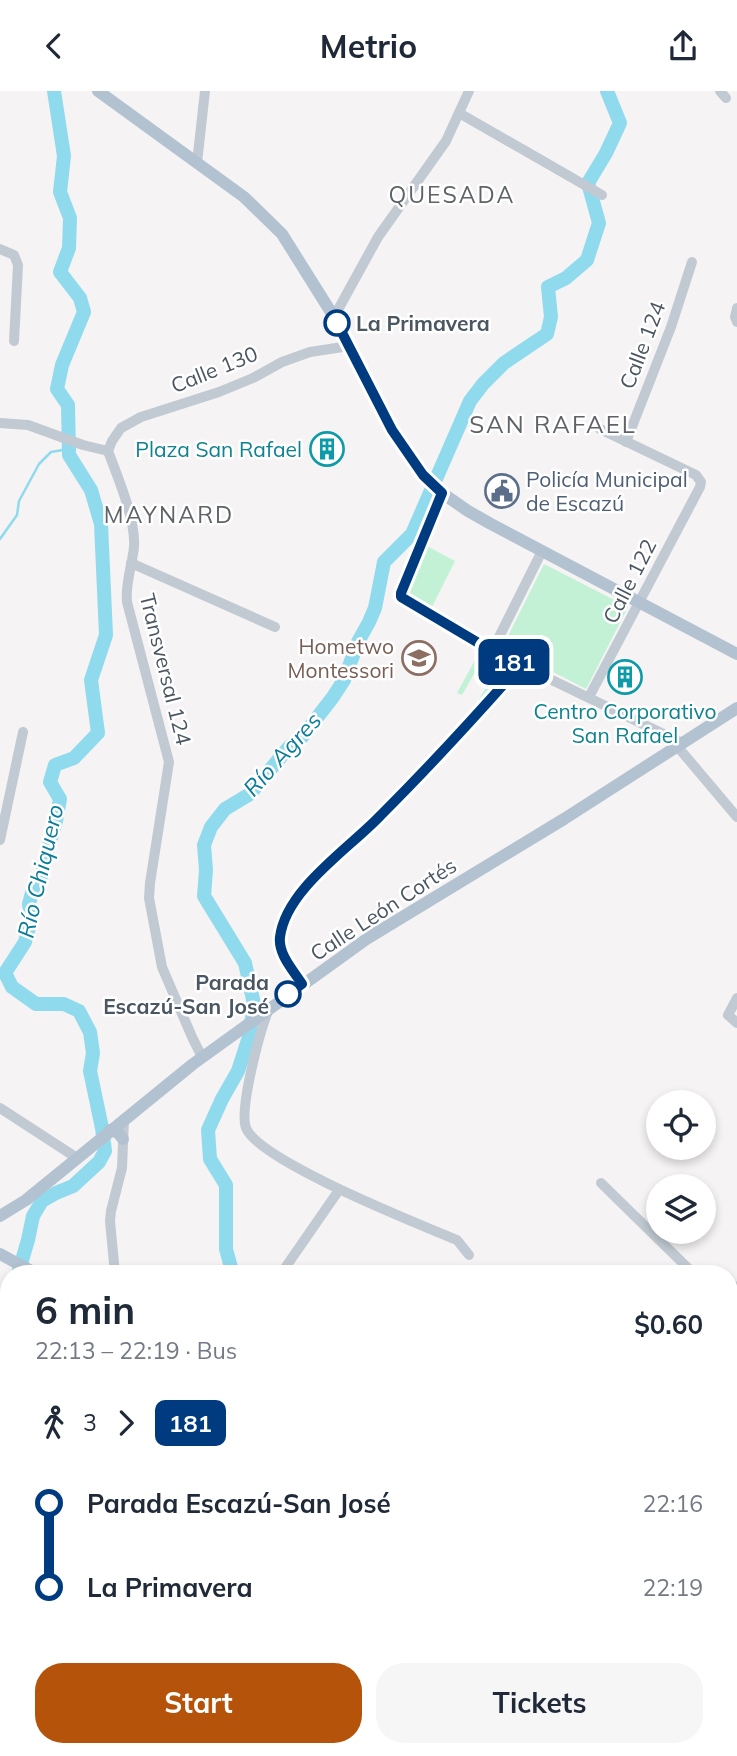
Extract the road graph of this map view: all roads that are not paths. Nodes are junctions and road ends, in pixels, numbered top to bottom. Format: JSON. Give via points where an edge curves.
{"nodes":[{"id":1,"x":97,"y":91,"type":"edge"},
{"id":2,"x":205,"y":91,"type":"edge"},
{"id":3,"x":469,"y":91,"type":"edge"},
{"id":4,"x":459,"y":113,"type":"junction"},
{"id":5,"x":197,"y":163,"type":"junction"},
{"id":6,"x":602,"y":195,"type":"dead end"},
{"id":7,"x":0,"y":249,"type":"edge"},
{"id":8,"x":692,"y":261,"type":"dead end"},
{"id":9,"x":737,"y":308,"type":"edge"},
{"id":10,"x":334,"y":317,"type":"junction"},
{"id":11,"x":737,"y":322,"type":"edge"},
{"id":12,"x":14,"y":341,"type":"dead end"},
{"id":13,"x":349,"y":345,"type":"junction"},
{"id":14,"x":0,"y":423,"type":"edge"},
{"id":15,"x":600,"y":429,"type":"dead end"},
{"id":16,"x":626,"y":442,"type":"junction"},
{"id":17,"x":108,"y":451,"type":"junction"},
{"id":18,"x":439,"y":491,"type":"junction"},
{"id":19,"x":542,"y":551,"type":"junction"},
{"id":20,"x":131,"y":563,"type":"junction"},
{"id":21,"x":640,"y":602,"type":"junction"},
{"id":22,"x":275,"y":627,"type":"dead end"},
{"id":23,"x":492,"y":651,"type":"junction"},
{"id":24,"x":737,"y":654,"type":"edge"},
{"id":25,"x":520,"y":666,"type":"junction"},
{"id":26,"x":589,"y":697,"type":"junction"},
{"id":27,"x":735,"y":712,"type":"edge"},
{"id":28,"x":23,"y":732,"type":"dead end"},
{"id":29,"x":680,"y":744,"type":"junction"},
{"id":30,"x":737,"y":817,"type":"edge"},
{"id":31,"x":0,"y":840,"type":"edge"},
{"id":32,"x":302,"y":984,"type":"junction"},
{"id":33,"x":737,"y":998,"type":"edge"},
{"id":34,"x":264,"y":1011,"type":"junction"},
{"id":35,"x":737,"y":1023,"type":"edge"},
{"id":36,"x":202,"y":1057,"type":"junction"},
{"id":37,"x":0,"y":1108,"type":"edge"},
{"id":38,"x":124,"y":1119,"type":"junction"},
{"id":39,"x":105,"y":1134,"type":"junction"},
{"id":40,"x":123,"y":1139,"type":"junction"},
{"id":41,"x":77,"y":1158,"type":"junction"},
{"id":42,"x":601,"y":1183,"type":"dead end"},
{"id":43,"x":340,"y":1189,"type":"junction"},
{"id":44,"x":0,"y":1216,"type":"edge"},
{"id":45,"x":469,"y":1255,"type":"dead end"},
{"id":46,"x":114,"y":1265,"type":"edge"},
{"id":47,"x":287,"y":1265,"type":"edge"},
{"id":48,"x":685,"y":1265,"type":"edge"}],
"edges":[{"from":1,"to":5,"type":"main road"},
{"from":2,"to":5,"type":"street"},
{"from":3,"to":4,"type":"street"},
{"from":4,"to":6,"type":"street"},
{"from":4,"to":10,"type":"street","via":[[446,141],[378,237]]},
{"from":5,"to":10,"type":"main road","via":[[244,197],[282,234]]},
{"from":7,"to":12,"type":"street","via":[[14,255],[18,265]]},
{"from":8,"to":16,"type":"street","name":"Calle 124"},
{"from":9,"to":11,"type":"street"},
{"from":10,"to":13,"type":"main road"},
{"from":13,"to":17,"type":"street","name":"Calle 130","via":[[310,352],[219,392],[141,417],[121,428]]},
{"from":13,"to":18,"type":"main road","via":[[388,423]]},
{"from":14,"to":17,"type":"street","via":[[28,425]]},
{"from":15,"to":16,"type":"street"},
{"from":16,"to":21,"type":"street","name":"Calle 122","via":[[696,475],[701,482]]},
{"from":17,"to":20,"type":"street","name":"Transversal 124","via":[[134,533]]},
{"from":18,"to":19,"type":"main road"},
{"from":18,"to":23,"type":"street","via":[[401,597]]},
{"from":19,"to":21,"type":"main road"},
{"from":19,"to":23,"type":"street"},
{"from":20,"to":22,"type":"street"},
{"from":20,"to":36,"type":"street","name":"Transversal 124","via":[[127,602],[169,762],[149,898],[162,967]]},
{"from":21,"to":24,"type":"main road"},
{"from":21,"to":26,"type":"street","name":"Calle 122"},
{"from":23,"to":25,"type":"street"},
{"from":25,"to":26,"type":"street"},
{"from":25,"to":32,"type":"street","via":[[388,808],[328,864],[288,912],[281,952]]},
{"from":26,"to":29,"type":"street"},
{"from":27,"to":29,"type":"main road","name":"Calle León Cortés"},
{"from":28,"to":31,"type":"street"},
{"from":29,"to":30,"type":"street"},
{"from":29,"to":32,"type":"main road","name":"Calle León Cortés"},
{"from":32,"to":34,"type":"main road","name":"Calle León Cortés"},
{"from":33,"to":35,"type":"street","via":[[728,1015]]},
{"from":34,"to":36,"type":"main road","name":"Calle León Cortés"},
{"from":34,"to":43,"type":"street","via":[[246,1102],[247,1130],[296,1168]]},
{"from":36,"to":38,"type":"main road","name":"Calle León Cortés"},
{"from":37,"to":41,"type":"street"},
{"from":38,"to":39,"type":"main road","name":"Calle León Cortés"},
{"from":38,"to":40,"type":"street"},
{"from":39,"to":40,"type":"main road","via":[[118,1133]]},
{"from":39,"to":41,"type":"main road","name":"Calle León Cortés"},
{"from":40,"to":46,"type":"street","via":[[122,1168],[110,1221]]},
{"from":41,"to":44,"type":"main road","name":"Calle León Cortés"},
{"from":42,"to":48,"type":"street"},
{"from":43,"to":45,"type":"street","via":[[457,1240]]},
{"from":43,"to":47,"type":"street"}]}
